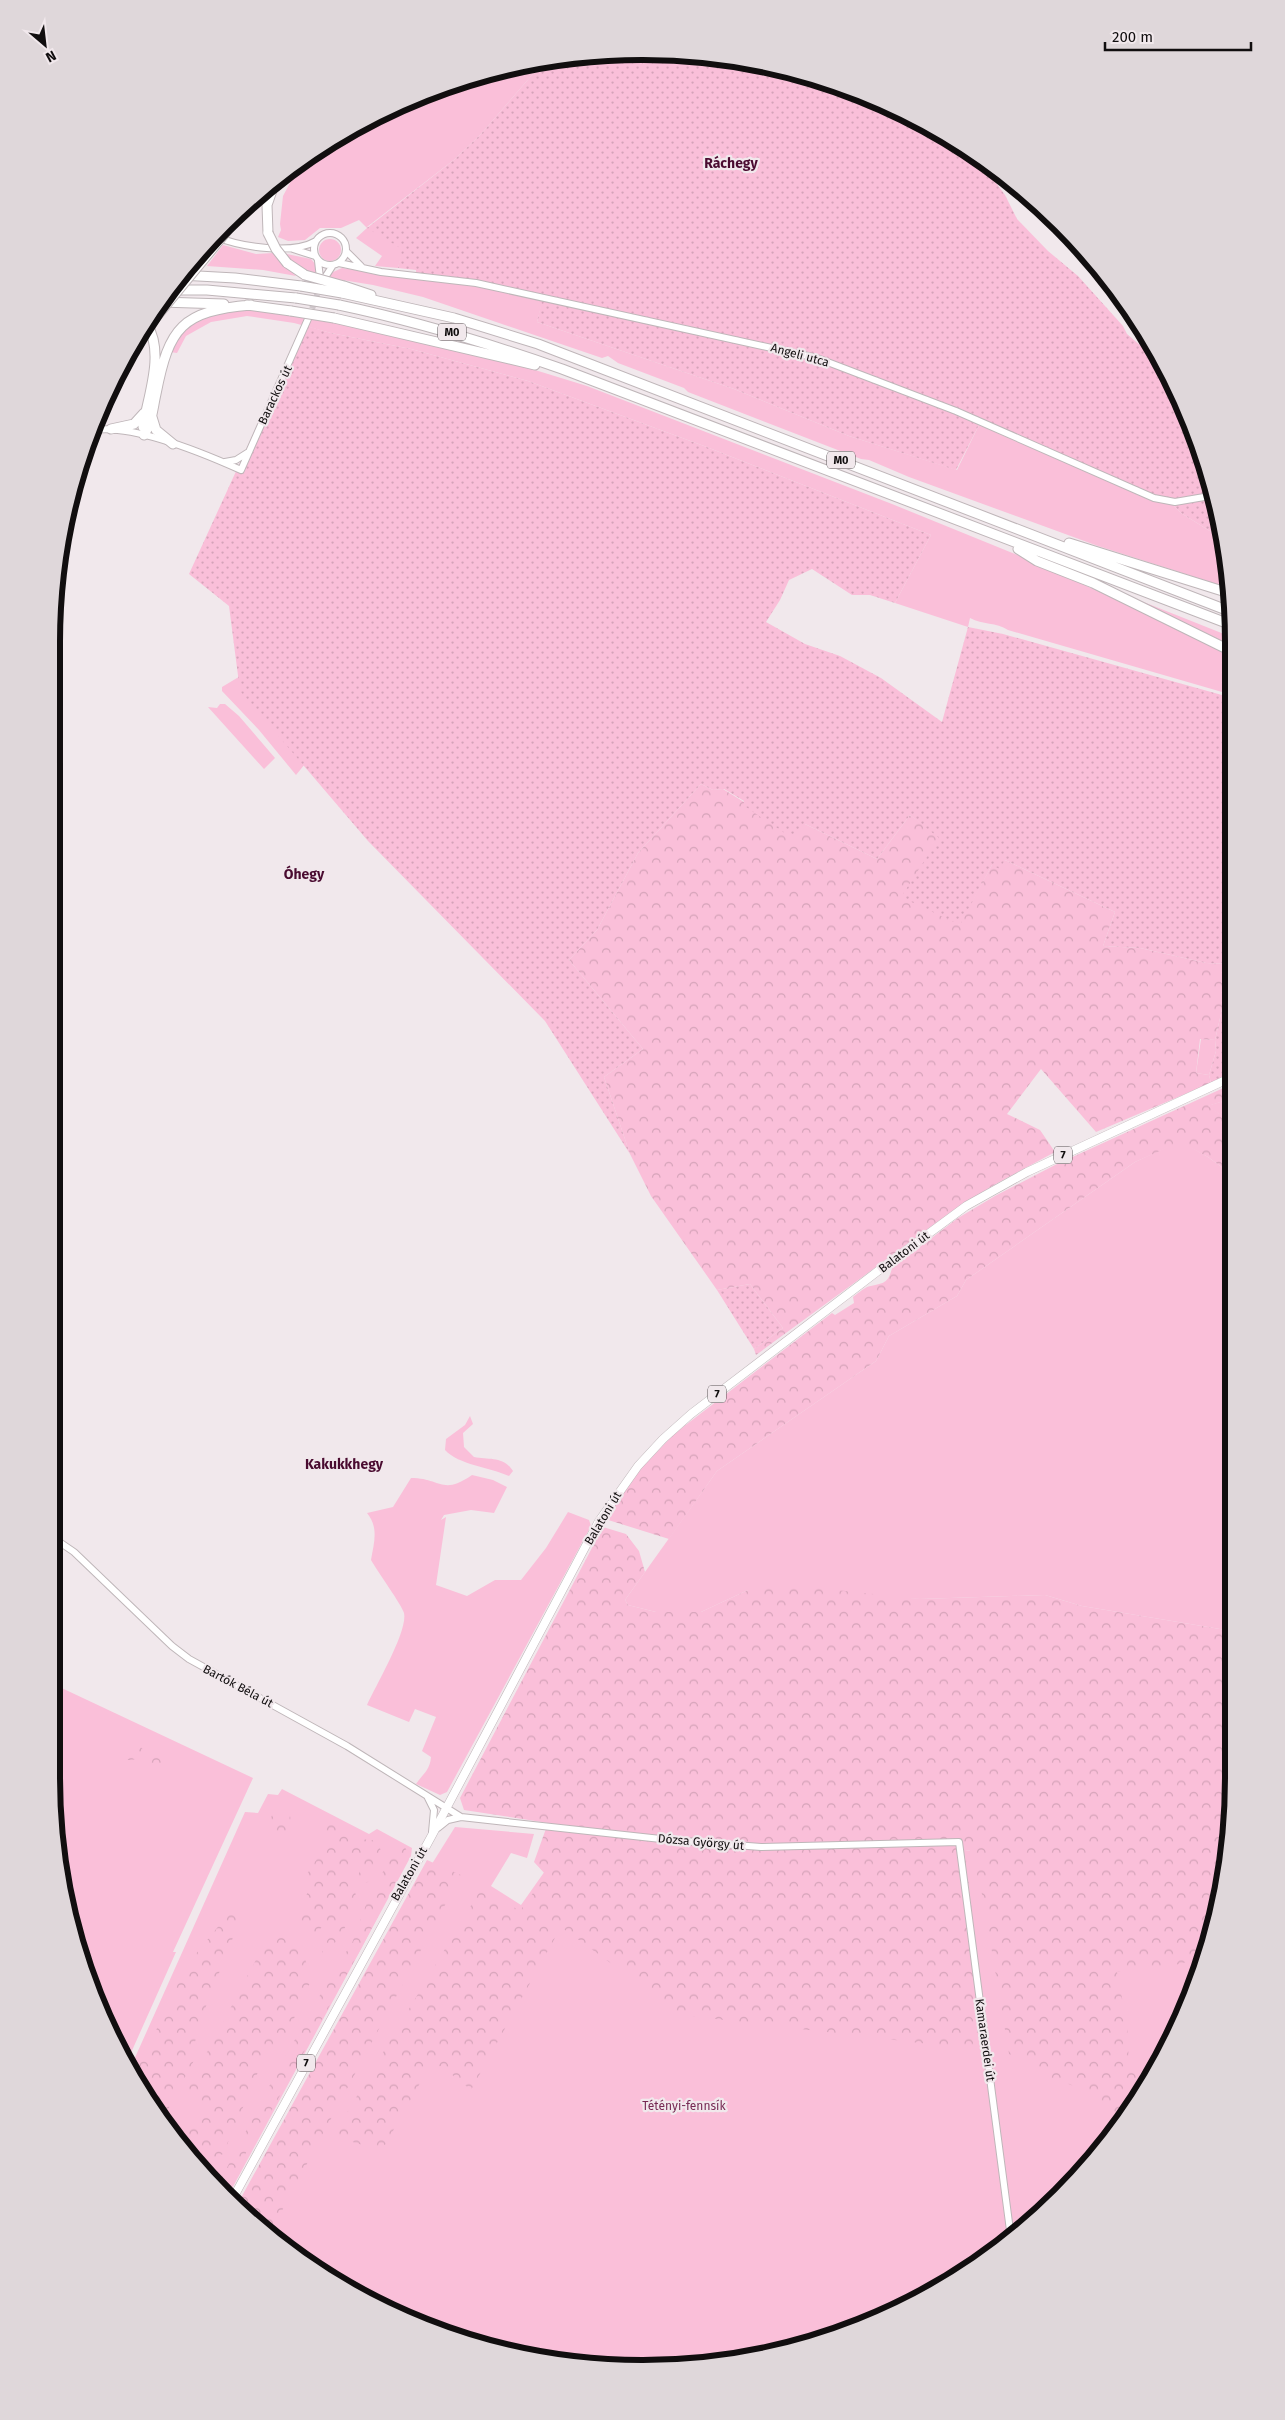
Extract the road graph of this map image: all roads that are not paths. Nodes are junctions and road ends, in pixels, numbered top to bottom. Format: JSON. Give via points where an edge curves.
{"nodes":[{"id":1,"x":271,"y":194,"type":"edge"},
{"id":2,"x":223,"y":239,"type":"edge"},
{"id":3,"x":316,"y":241,"type":"junction"},
{"id":4,"x":284,"y":248,"type":"junction"},
{"id":5,"x":346,"y":252,"type":"junction"},
{"id":6,"x":317,"y":258,"type":"junction"},
{"id":7,"x":336,"y":264,"type":"junction"},
{"id":8,"x":370,"y":270,"type":"junction"},
{"id":9,"x":190,"y":276,"type":"edge"},
{"id":10,"x":343,"y":289,"type":"junction"},
{"id":11,"x":179,"y":290,"type":"edge"},
{"id":12,"x":170,"y":302,"type":"edge"},
{"id":13,"x":251,"y":305,"type":"junction"},
{"id":14,"x":308,"y":319,"type":"tunnel mouth"},
{"id":15,"x":151,"y":331,"type":"edge"},
{"id":16,"x":562,"y":369,"type":"junction"},
{"id":17,"x":149,"y":411,"type":"junction"},
{"id":18,"x":111,"y":429,"type":"junction"},
{"id":19,"x":100,"y":430,"type":"edge"},
{"id":20,"x":144,"y":435,"type":"junction"},
{"id":21,"x":173,"y":444,"type":"junction"},
{"id":22,"x":248,"y":452,"type":"junction"},
{"id":23,"x":224,"y":462,"type":"junction"},
{"id":24,"x":1206,"y":497,"type":"edge"},
{"id":25,"x":1000,"y":538,"type":"junction"},
{"id":26,"x":1049,"y":541,"type":"junction"},
{"id":27,"x":1223,"y":591,"type":"edge"},
{"id":28,"x":1224,"y":609,"type":"edge"},
{"id":29,"x":1224,"y":622,"type":"edge"},
{"id":30,"x":1225,"y":648,"type":"edge"},
{"id":31,"x":1225,"y":1080,"type":"edge"},
{"id":32,"x":60,"y":1542,"type":"edge"},
{"id":33,"x":428,"y":1797,"type":"junction"},
{"id":34,"x":446,"y":1808,"type":"junction"},
{"id":35,"x":461,"y":1817,"type":"junction"},
{"id":36,"x":431,"y":1837,"type":"junction"},
{"id":37,"x":959,"y":1842,"type":"joint"},
{"id":38,"x":236,"y":2193,"type":"edge"},
{"id":39,"x":1010,"y":2229,"type":"edge"}],
"edges":[{"from":1,"to":10,"type":"highway","bridge":true,"via":[[267,205],[268,233],[276,249],[287,263],[305,275]]},
{"from":2,"to":4,"type":"street","via":[[247,246]]},
{"from":3,"to":4,"type":"street"},
{"from":3,"to":5,"type":"street","via":[[325,234],[336,234],[344,241]]},
{"from":3,"to":6,"type":"street"},
{"from":4,"to":6,"type":"street"},
{"from":5,"to":7,"type":"street"},
{"from":5,"to":8,"type":"street","name":"Angeli utca","via":[[356,264]]},
{"from":6,"to":7,"type":"street"},
{"from":6,"to":7,"type":"street","via":[[322,278]]},
{"from":7,"to":8,"type":"street","name":"Angeli utca"},
{"from":8,"to":24,"type":"street","name":"Angeli utca","via":[[476,283],[818,358],[956,411],[1154,498],[1175,502]]},
{"from":9,"to":10,"type":"highway","number":"M0","bridge":true},
{"from":10,"to":26,"type":"highway","number":"M0","via":[[538,344]]},
{"from":11,"to":16,"type":"highway","number":"M0","bridge":true,"via":[[296,298],[399,317]]},
{"from":12,"to":13,"type":"highway"},
{"from":13,"to":16,"type":"highway","bridge":true,"via":[[334,318]]},
{"from":13,"to":17,"type":"highway","via":[[207,312],[179,330],[162,360]]},
{"from":14,"to":22,"type":"street","name":"Barackos út"},
{"from":15,"to":17,"type":"highway","via":[[156,357]]},
{"from":16,"to":25,"type":"highway","number":"M0"},
{"from":17,"to":18,"type":"highway","via":[[136,423]]},
{"from":17,"to":20,"type":"highway"},
{"from":17,"to":21,"type":"highway","via":[[155,429]]},
{"from":18,"to":19,"type":"street"},
{"from":18,"to":20,"type":"street"},
{"from":20,"to":21,"type":"street"},
{"from":21,"to":23,"type":"street"},
{"from":22,"to":23,"type":"street","via":[[236,460]]},
{"from":22,"to":23,"type":"street","name":"Barackos út","via":[[241,470]]},
{"from":25,"to":29,"type":"highway","number":"M0"},
{"from":25,"to":30,"type":"highway","via":[[1037,561],[1093,583]]},
{"from":26,"to":27,"type":"highway","via":[[1065,542]]},
{"from":26,"to":28,"type":"highway","number":"M0"},
{"from":31,"to":34,"type":"main road","name":"Balatoni út","number":"7","via":[[1036,1168],[966,1206],[663,1439],[623,1484],[599,1521]]},
{"from":32,"to":33,"type":"street","name":"Bartók Béla út","via":[[189,1659],[314,1727]]},
{"from":33,"to":34,"type":"street","name":"Bartók Béla út"},
{"from":33,"to":36,"type":"street","via":[[434,1810]]},
{"from":34,"to":35,"type":"street","name":"Dózsa György út"},
{"from":34,"to":36,"type":"main road","name":"Balatoni út","number":"7"},
{"from":35,"to":36,"type":"street","via":[[444,1822]]},
{"from":35,"to":37,"type":"street","name":"Dózsa György út","via":[[661,1840],[761,1847]]},
{"from":36,"to":38,"type":"main road","name":"Balatoni út","number":"7"},
{"from":37,"to":39,"type":"street","name":"Kamaraerdei út"}]}
